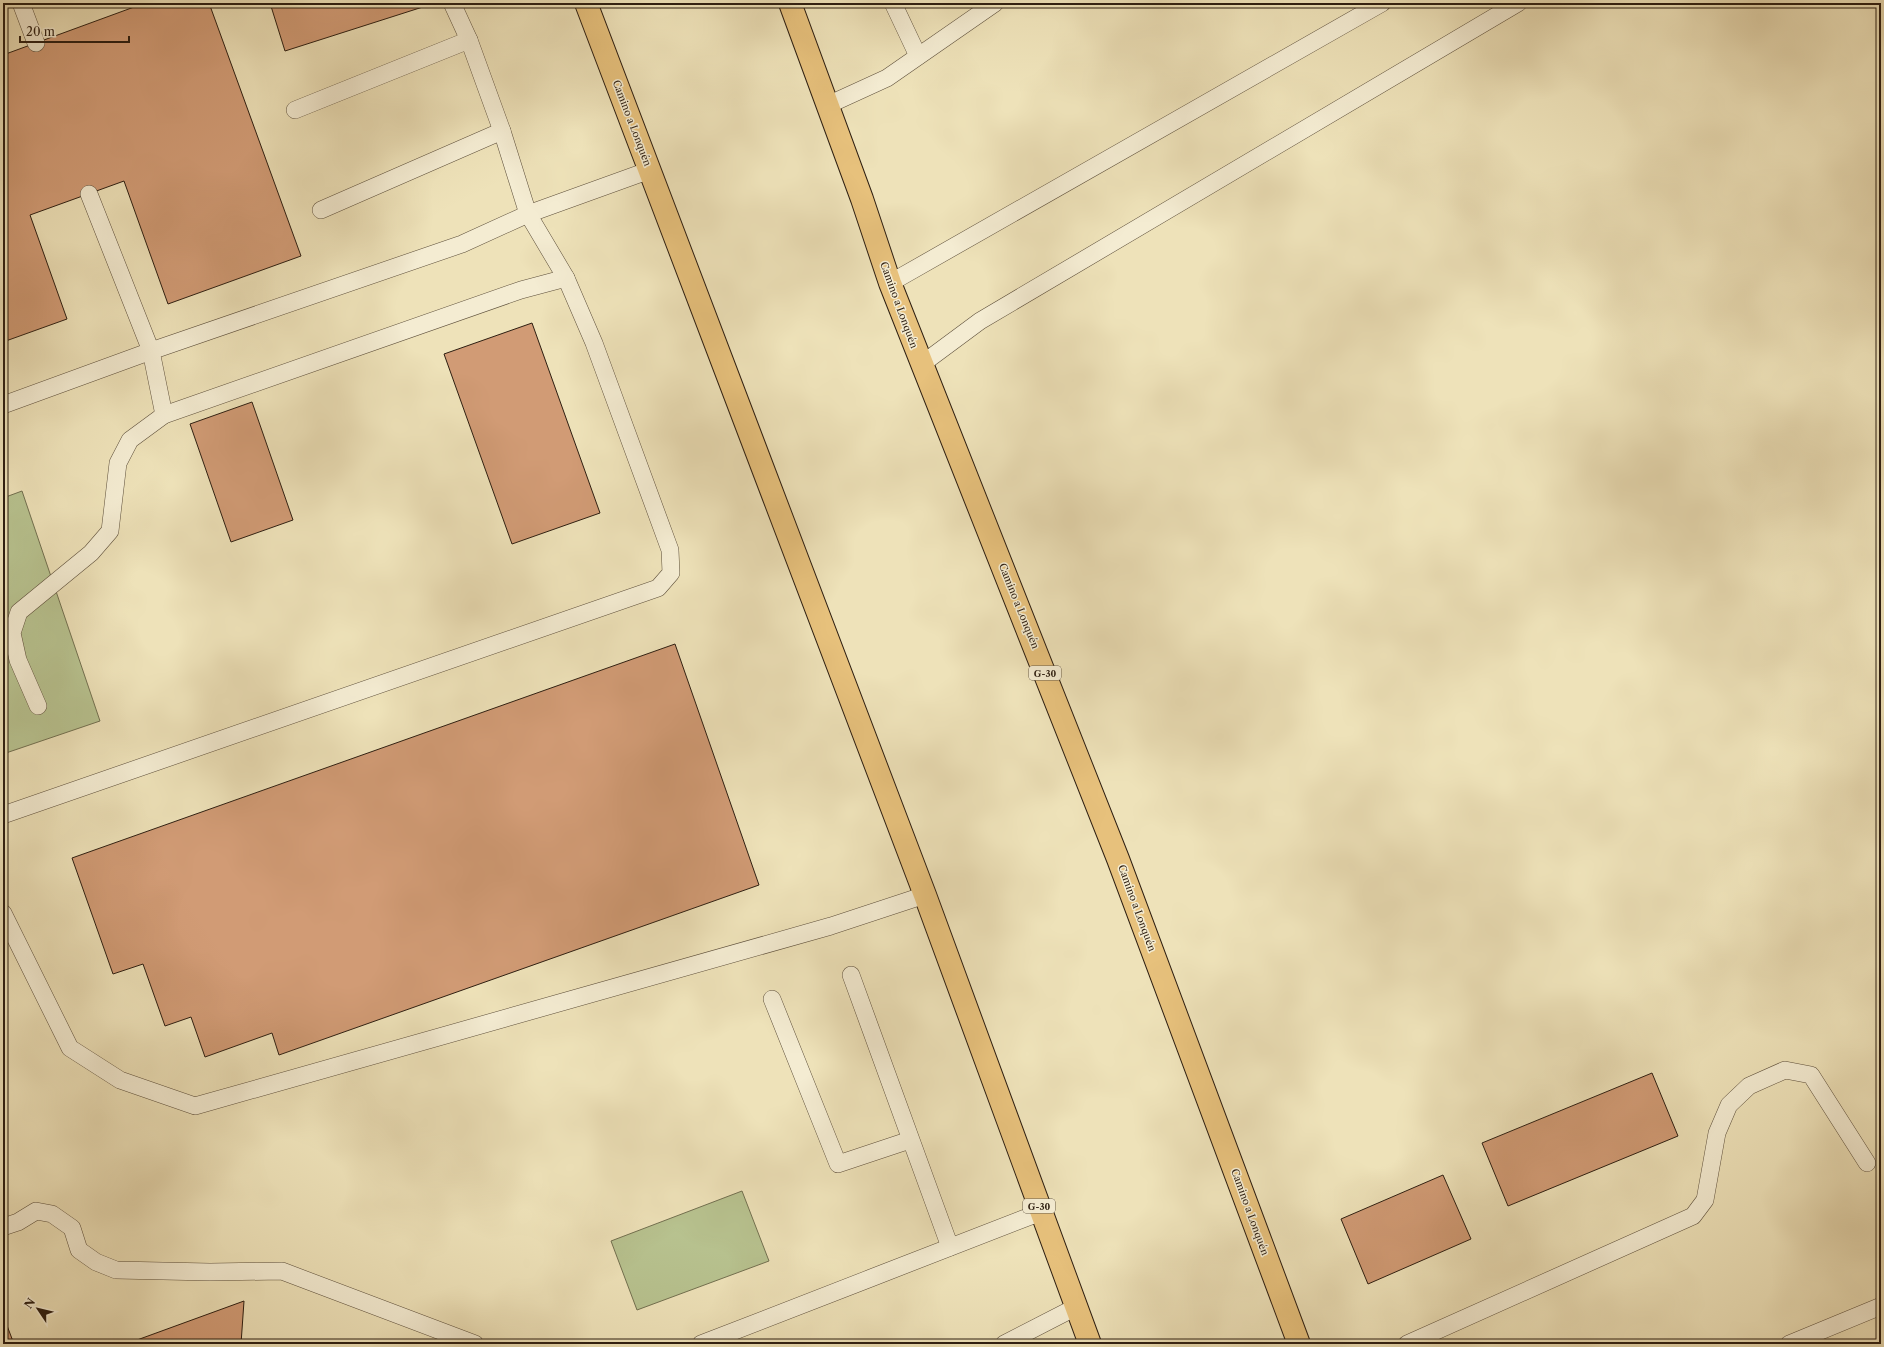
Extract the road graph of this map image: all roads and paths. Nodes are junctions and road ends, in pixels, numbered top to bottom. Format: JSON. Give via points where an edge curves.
{"nodes":[{"id":1,"x":21,"y":3,"type":"edge"},
{"id":2,"x":452,"y":3,"type":"edge"},
{"id":3,"x":586,"y":3,"type":"edge"},
{"id":4,"x":790,"y":3,"type":"edge"},
{"id":5,"x":893,"y":3,"type":"edge"},
{"id":6,"x":995,"y":3,"type":"edge"},
{"id":7,"x":1382,"y":3,"type":"edge"},
{"id":8,"x":1518,"y":3,"type":"edge"},
{"id":9,"x":469,"y":40,"type":"junction"},
{"id":10,"x":36,"y":43,"type":"dead end"},
{"id":11,"x":918,"y":56,"type":"junction"},
{"id":12,"x":828,"y":105,"type":"junction"},
{"id":13,"x":295,"y":110,"type":"dead end"},
{"id":14,"x":502,"y":132,"type":"junction"},
{"id":15,"x":650,"y":170,"type":"junction"},
{"id":16,"x":89,"y":194,"type":"dead end"},
{"id":17,"x":321,"y":210,"type":"dead end"},
{"id":18,"x":528,"y":214,"type":"junction"},
{"id":19,"x":566,"y":278,"type":"junction"},
{"id":20,"x":890,"y":283,"type":"junction"},
{"id":21,"x":151,"y":351,"type":"junction"},
{"id":22,"x":922,"y":364,"type":"junction"},
{"id":23,"x":3,"y":405,"type":"edge"},
{"id":24,"x":164,"y":415,"type":"junction"},
{"id":25,"x":38,"y":706,"type":"dead end"},
{"id":26,"x":3,"y":815,"type":"edge"},
{"id":27,"x":924,"y":895,"type":"junction"},
{"id":28,"x":3,"y":913,"type":"edge"},
{"id":29,"x":850,"y":975,"type":"dead end"},
{"id":30,"x":772,"y":999,"type":"dead end"},
{"id":31,"x":910,"y":1140,"type":"junction"},
{"id":32,"x":1867,"y":1163,"type":"dead end"},
{"id":33,"x":1041,"y":1212,"type":"junction"},
{"id":34,"x":3,"y":1227,"type":"edge"},
{"id":35,"x":950,"y":1247,"type":"junction"},
{"id":36,"x":1881,"y":1306,"type":"edge"},
{"id":37,"x":1076,"y":1307,"type":"junction"},
{"id":38,"x":475,"y":1344,"type":"edge"},
{"id":39,"x":701,"y":1344,"type":"edge"},
{"id":40,"x":1004,"y":1344,"type":"edge"},
{"id":41,"x":1090,"y":1344,"type":"edge"},
{"id":42,"x":1299,"y":1344,"type":"edge"},
{"id":43,"x":1407,"y":1344,"type":"edge"},
{"id":44,"x":1789,"y":1344,"type":"edge"}],
"edges":[{"from":1,"to":10,"type":"lane"},
{"from":2,"to":9,"type":"lane"},
{"from":3,"to":15,"type":"main road","name":"Camino a Lonquén","number":"G-30"},
{"from":4,"to":12,"type":"main road","name":"Camino a Lonquén","number":"G-30"},
{"from":5,"to":11,"type":"lane"},
{"from":6,"to":11,"type":"lane"},
{"from":7,"to":20,"type":"lane"},
{"from":8,"to":22,"type":"lane","via":[[980,321]]},
{"from":9,"to":13,"type":"lane"},
{"from":9,"to":14,"type":"lane"},
{"from":11,"to":12,"type":"lane","via":[[887,78]]},
{"from":12,"to":20,"type":"main road","name":"Camino a Lonquén","number":"G-30"},
{"from":14,"to":17,"type":"lane"},
{"from":14,"to":18,"type":"lane"},
{"from":15,"to":18,"type":"lane"},
{"from":15,"to":27,"type":"main road","name":"Camino a Lonquén","number":"G-30"},
{"from":16,"to":21,"type":"lane"},
{"from":18,"to":19,"type":"lane"},
{"from":18,"to":21,"type":"lane","via":[[462,244]]},
{"from":19,"to":24,"type":"lane","via":[[521,290]]},
{"from":19,"to":26,"type":"lane","via":[[594,343],[670,550],[671,573],[658,588]]},
{"from":20,"to":22,"type":"main road","name":"Camino a Lonquén","number":"G-30"},
{"from":21,"to":23,"type":"lane"},
{"from":21,"to":24,"type":"lane"},
{"from":22,"to":42,"type":"main road","name":"Camino a Lonquén","number":"G-30","via":[[1116,852]]},
{"from":24,"to":25,"type":"lane","via":[[130,440],[118,463],[110,531],[91,553],[19,612],[12,633],[18,660]]},
{"from":27,"to":28,"type":"lane","via":[[831,926],[195,1106],[120,1080],[70,1048]]},
{"from":27,"to":33,"type":"main road","name":"Camino a Lonquén","number":"G-30"},
{"from":29,"to":31,"type":"lane"},
{"from":30,"to":31,"type":"lane","via":[[838,1164]]},
{"from":31,"to":35,"type":"lane"},
{"from":32,"to":43,"type":"lane","via":[[1810,1075],[1785,1070],[1749,1086],[1729,1105],[1717,1134],[1705,1200],[1693,1216]]},
{"from":33,"to":35,"type":"lane"},
{"from":33,"to":37,"type":"main road","name":"Camino a Lonquén","number":"G-30"},
{"from":34,"to":38,"type":"lane","via":[[18,1222],[36,1211],[52,1214],[72,1228],[79,1250],[96,1262],[116,1270],[282,1271]]},
{"from":35,"to":39,"type":"lane"},
{"from":36,"to":44,"type":"lane"},
{"from":37,"to":40,"type":"lane"},
{"from":37,"to":41,"type":"main road","name":"Camino a Lonquén","number":"G-30"}]}
